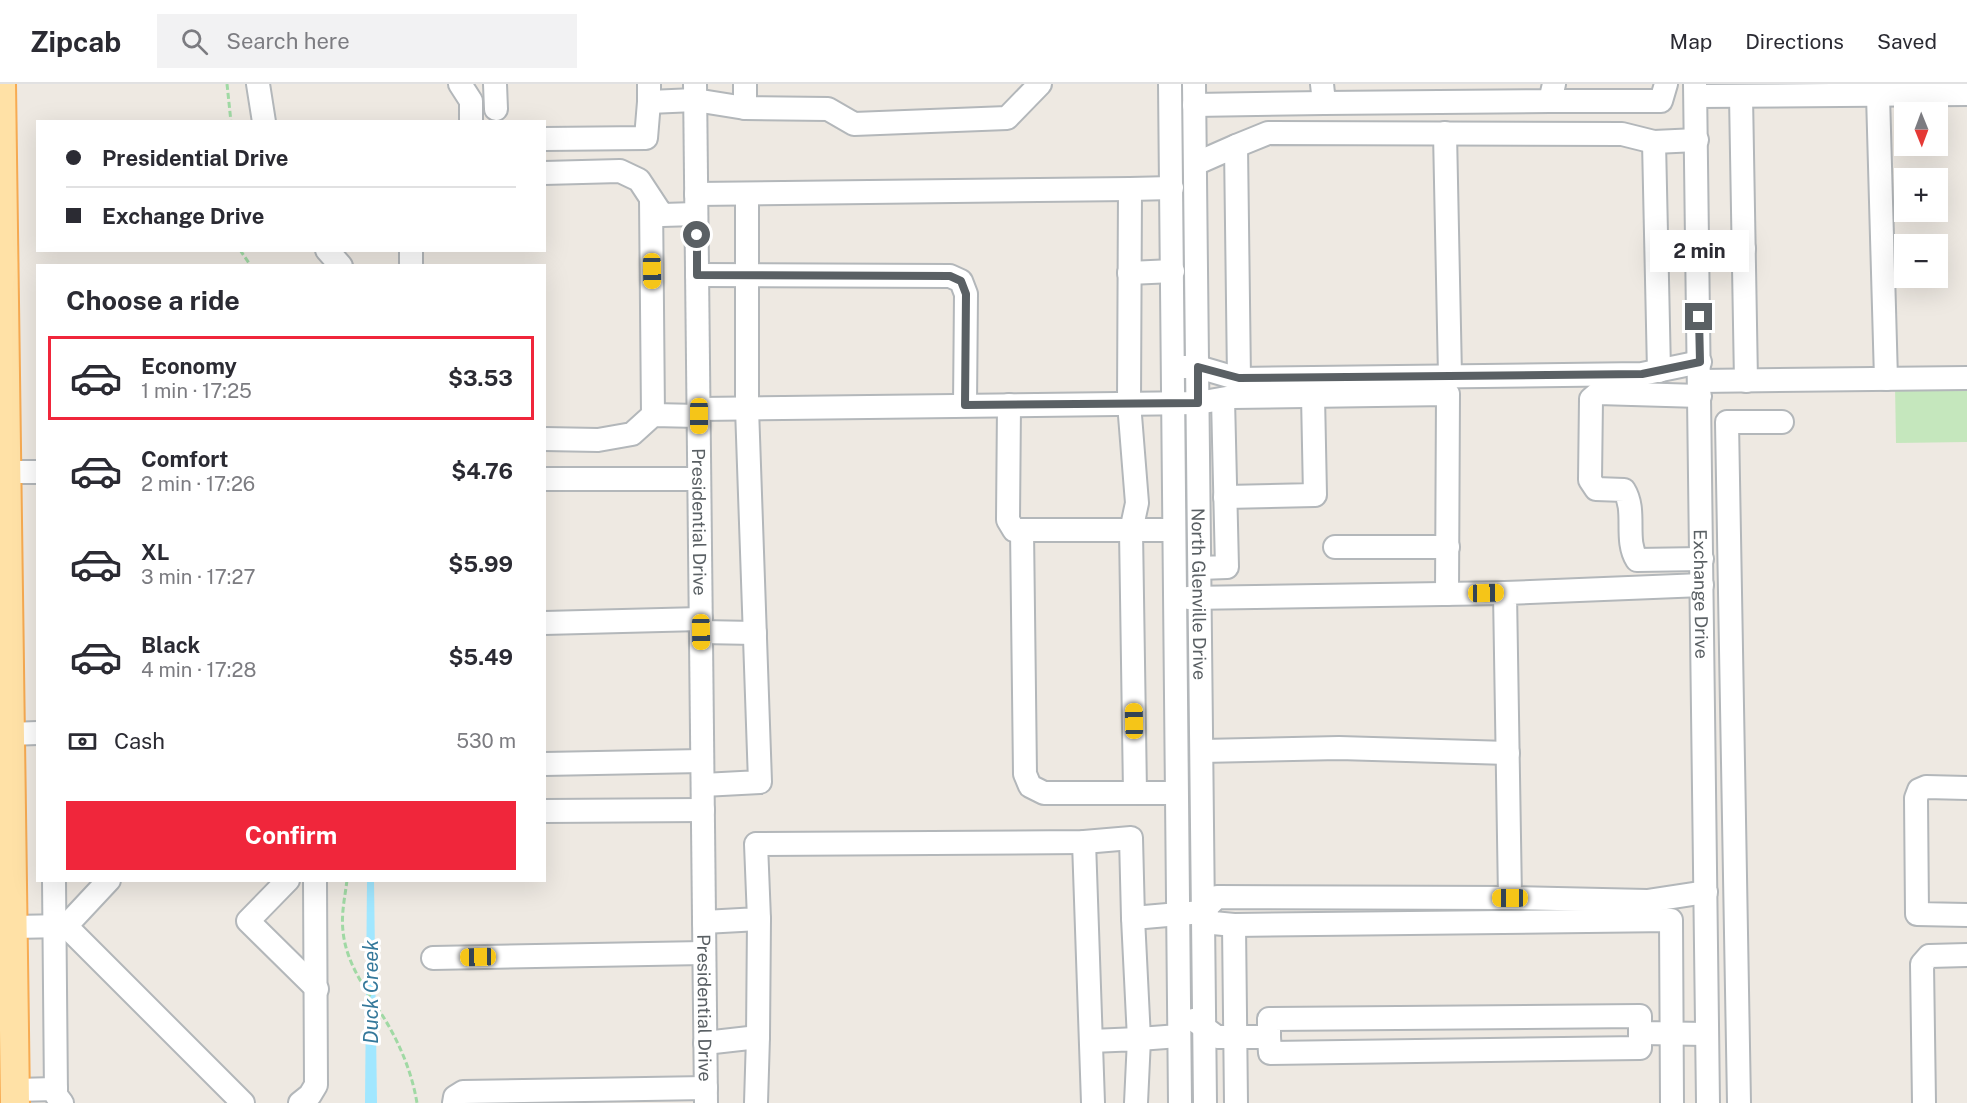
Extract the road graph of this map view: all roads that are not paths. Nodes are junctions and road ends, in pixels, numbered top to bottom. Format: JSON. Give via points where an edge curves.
{"nodes":[{"id":1,"x":1,"y":84,"type":"edge"},
{"id":2,"x":258,"y":84,"type":"edge"},
{"id":3,"x":460,"y":84,"type":"edge"},
{"id":4,"x":495,"y":84,"type":"edge"},
{"id":5,"x":745,"y":84,"type":"edge"},
{"id":6,"x":1040,"y":84,"type":"edge"},
{"id":7,"x":1170,"y":84,"type":"edge"},
{"id":8,"x":1666,"y":84,"type":"edge"},
{"id":9,"x":1695,"y":90,"type":"edge"},
{"id":10,"x":695,"y":92,"type":"edge"},
{"id":11,"x":649,"y":93,"type":"edge"},
{"id":12,"x":1552,"y":93,"type":"edge"},
{"id":13,"x":1194,"y":94,"type":"edge"},
{"id":14,"x":1323,"y":94,"type":"edge"},
{"id":15,"x":1878,"y":94,"type":"junction"},
{"id":16,"x":1967,"y":94,"type":"edge"},
{"id":17,"x":1741,"y":96,"type":"junction"},
{"id":18,"x":745,"y":108,"type":"junction"},
{"id":19,"x":496,"y":109,"type":"dead end"},
{"id":20,"x":264,"y":120,"type":"edge"},
{"id":21,"x":471,"y":120,"type":"edge"},
{"id":22,"x":1445,"y":134,"type":"junction"},
{"id":23,"x":546,"y":139,"type":"edge"},
{"id":24,"x":1697,"y":140,"type":"junction"},
{"id":25,"x":1,"y":141,"type":"edge"},
{"id":26,"x":1654,"y":142,"type":"junction"},
{"id":27,"x":1236,"y":146,"type":"junction"},
{"id":28,"x":1195,"y":164,"type":"junction"},
{"id":29,"x":0,"y":172,"type":"edge"},
{"id":30,"x":546,"y":173,"type":"edge"},
{"id":31,"x":1172,"y":188,"type":"junction"},
{"id":32,"x":1130,"y":189,"type":"junction"},
{"id":33,"x":747,"y":194,"type":"junction"},
{"id":34,"x":651,"y":199,"type":"junction"},
{"id":35,"x":696,"y":204,"type":"junction"},
{"id":36,"x":1744,"y":249,"type":"junction"},
{"id":37,"x":1699,"y":250,"type":"junction"},
{"id":38,"x":329,"y":252,"type":"edge"},
{"id":39,"x":339,"y":264,"type":"edge"},
{"id":40,"x":1173,"y":271,"type":"junction"},
{"id":41,"x":1129,"y":273,"type":"junction"},
{"id":42,"x":747,"y":274,"type":"junction"},
{"id":43,"x":697,"y":275,"type":"junction"},
{"id":44,"x":1173,"y":367,"type":"junction"},
{"id":45,"x":1198,"y":367,"type":"junction"},
{"id":46,"x":1659,"y":371,"type":"junction"},
{"id":47,"x":1450,"y":376,"type":"junction"},
{"id":48,"x":1239,"y":378,"type":"junction"},
{"id":49,"x":1967,"y":378,"type":"edge"},
{"id":50,"x":1886,"y":379,"type":"junction"},
{"id":51,"x":1700,"y":380,"type":"junction"},
{"id":52,"x":1746,"y":381,"type":"junction"},
{"id":53,"x":1313,"y":396,"type":"junction"},
{"id":54,"x":1223,"y":399,"type":"junction"},
{"id":55,"x":1173,"y":403,"type":"junction"},
{"id":56,"x":1198,"y":403,"type":"junction"},
{"id":57,"x":1129,"y":404,"type":"junction"},
{"id":58,"x":965,"y":405,"type":"junction"},
{"id":59,"x":1009,"y":405,"type":"junction"},
{"id":60,"x":747,"y":408,"type":"junction"},
{"id":61,"x":699,"y":412,"type":"junction"},
{"id":62,"x":653,"y":415,"type":"junction"},
{"id":63,"x":1700,"y":422,"type":"junction"},
{"id":64,"x":1727,"y":422,"type":"junction"},
{"id":65,"x":1782,"y":422,"type":"dead end"},
{"id":66,"x":2,"y":431,"type":"edge"},
{"id":67,"x":546,"y":439,"type":"edge"},
{"id":68,"x":1728,"y":454,"type":"junction"},
{"id":69,"x":1701,"y":455,"type":"junction"},
{"id":70,"x":5,"y":472,"type":"junction"},
{"id":71,"x":36,"y":472,"type":"edge"},
{"id":72,"x":546,"y":479,"type":"edge"},
{"id":73,"x":699,"y":479,"type":"junction"},
{"id":74,"x":1226,"y":497,"type":"junction"},
{"id":75,"x":1022,"y":530,"type":"junction"},
{"id":76,"x":1174,"y":530,"type":"junction"},
{"id":77,"x":1131,"y":531,"type":"junction"},
{"id":78,"x":1729,"y":539,"type":"junction"},
{"id":79,"x":1335,"y":547,"type":"dead end"},
{"id":80,"x":1448,"y":547,"type":"junction"},
{"id":81,"x":1701,"y":549,"type":"junction"},
{"id":82,"x":1200,"y":568,"type":"junction"},
{"id":83,"x":1702,"y":585,"type":"junction"},
{"id":84,"x":1505,"y":593,"type":"junction"},
{"id":85,"x":1448,"y":594,"type":"junction"},
{"id":86,"x":1201,"y":598,"type":"junction"},
{"id":87,"x":1174,"y":599,"type":"junction"},
{"id":88,"x":546,"y":623,"type":"edge"},
{"id":89,"x":701,"y":626,"type":"junction"},
{"id":90,"x":1703,"y":626,"type":"junction"},
{"id":91,"x":1731,"y":627,"type":"junction"},
{"id":92,"x":755,"y":633,"type":"junction"},
{"id":93,"x":1731,"y":667,"type":"junction"},
{"id":94,"x":1703,"y":668,"type":"junction"},
{"id":95,"x":1732,"y":712,"type":"junction"},
{"id":96,"x":1704,"y":713,"type":"junction"},
{"id":97,"x":36,"y":733,"type":"edge"},
{"id":98,"x":4,"y":734,"type":"edge"},
{"id":99,"x":1704,"y":742,"type":"junction"},
{"id":100,"x":1733,"y":742,"type":"junction"},
{"id":101,"x":1202,"y":751,"type":"junction"},
{"id":102,"x":1508,"y":753,"type":"junction"},
{"id":103,"x":702,"y":761,"type":"junction"},
{"id":104,"x":546,"y":764,"type":"edge"},
{"id":105,"x":703,"y":785,"type":"junction"},
{"id":106,"x":1704,"y":786,"type":"junction"},
{"id":107,"x":1734,"y":786,"type":"junction"},
{"id":108,"x":1967,"y":788,"type":"edge"},
{"id":109,"x":1135,"y":793,"type":"junction"},
{"id":110,"x":1176,"y":793,"type":"junction"},
{"id":111,"x":703,"y":810,"type":"junction"},
{"id":112,"x":546,"y":811,"type":"edge"},
{"id":113,"x":1705,"y":829,"type":"junction"},
{"id":114,"x":1734,"y":829,"type":"junction"},
{"id":115,"x":1084,"y":842,"type":"junction"},
{"id":116,"x":1735,"y":872,"type":"junction"},
{"id":117,"x":54,"y":882,"type":"edge"},
{"id":118,"x":107,"y":882,"type":"edge"},
{"id":119,"x":286,"y":882,"type":"edge"},
{"id":120,"x":315,"y":882,"type":"edge"},
{"id":121,"x":1706,"y":882,"type":"junction"},
{"id":122,"x":1510,"y":898,"type":"junction"},
{"id":123,"x":1177,"y":912,"type":"junction"},
{"id":124,"x":1202,"y":912,"type":"junction"},
{"id":125,"x":1967,"y":915,"type":"edge"},
{"id":126,"x":1133,"y":918,"type":"junction"},
{"id":127,"x":759,"y":919,"type":"junction"},
{"id":128,"x":1671,"y":920,"type":"junction"},
{"id":129,"x":1706,"y":920,"type":"junction"},
{"id":130,"x":1736,"y":921,"type":"junction"},
{"id":131,"x":704,"y":922,"type":"junction"},
{"id":132,"x":1234,"y":925,"type":"junction"},
{"id":133,"x":60,"y":926,"type":"junction"},
{"id":134,"x":12,"y":927,"type":"junction"},
{"id":135,"x":704,"y":953,"type":"junction"},
{"id":136,"x":1967,"y":955,"type":"edge"},
{"id":137,"x":1706,"y":956,"type":"junction"},
{"id":138,"x":1736,"y":956,"type":"junction"},
{"id":139,"x":433,"y":958,"type":"dead end"},
{"id":140,"x":7,"y":979,"type":"edge"},
{"id":141,"x":316,"y":989,"type":"junction"},
{"id":142,"x":1178,"y":1000,"type":"junction"},
{"id":143,"x":1737,"y":1001,"type":"junction"},
{"id":144,"x":1707,"y":1002,"type":"junction"},
{"id":145,"x":1203,"y":1029,"type":"junction"},
{"id":146,"x":1640,"y":1033,"type":"junction"},
{"id":147,"x":1672,"y":1033,"type":"junction"},
{"id":148,"x":1179,"y":1036,"type":"junction"},
{"id":149,"x":1235,"y":1037,"type":"junction"},
{"id":150,"x":1269,"y":1037,"type":"junction"},
{"id":151,"x":758,"y":1038,"type":"junction"},
{"id":152,"x":1138,"y":1039,"type":"junction"},
{"id":153,"x":1707,"y":1039,"type":"junction"},
{"id":154,"x":1091,"y":1041,"type":"junction"},
{"id":155,"x":705,"y":1043,"type":"junction"},
{"id":156,"x":1738,"y":1044,"type":"junction"},
{"id":157,"x":706,"y":1095,"type":"edge"},
{"id":158,"x":15,"y":1096,"type":"edge"},
{"id":159,"x":59,"y":1096,"type":"edge"},
{"id":160,"x":666,"y":1096,"type":"edge"},
{"id":161,"x":243,"y":1103,"type":"edge"},
{"id":162,"x":300,"y":1103,"type":"edge"},
{"id":163,"x":453,"y":1103,"type":"edge"},
{"id":164,"x":756,"y":1103,"type":"edge"},
{"id":165,"x":1094,"y":1103,"type":"edge"},
{"id":166,"x":1136,"y":1103,"type":"edge"},
{"id":167,"x":1179,"y":1103,"type":"edge"},
{"id":168,"x":1205,"y":1103,"type":"edge"},
{"id":169,"x":1236,"y":1103,"type":"edge"},
{"id":170,"x":1672,"y":1103,"type":"edge"},
{"id":171,"x":1708,"y":1103,"type":"edge"},
{"id":172,"x":1739,"y":1103,"type":"edge"},
{"id":173,"x":1924,"y":1103,"type":"edge"}],
"edges":[{"from":1,"to":25,"type":"main road"},
{"from":2,"to":20,"type":"street"},
{"from":3,"to":21,"type":"street","via":[[471,100]]},
{"from":4,"to":19,"type":"street"},
{"from":5,"to":18,"type":"street"},
{"from":6,"to":18,"type":"street","via":[[1007,118],[854,124],[828,110]]},
{"from":7,"to":31,"type":"street","name":"North Glenville Drive"},
{"from":8,"to":12,"type":"street","via":[[1661,101]]},
{"from":9,"to":17,"type":"street"},
{"from":9,"to":24,"type":"street","name":"Exchange Drive"},
{"from":10,"to":11,"type":"street"},
{"from":10,"to":18,"type":"street"},
{"from":10,"to":35,"type":"street","name":"Presidential Drive"},
{"from":11,"to":23,"type":"street","via":[[646,138]]},
{"from":12,"to":14,"type":"street"},
{"from":13,"to":14,"type":"street"},
{"from":13,"to":28,"type":"street","name":"North Glenville Drive"},
{"from":15,"to":16,"type":"street"},
{"from":15,"to":17,"type":"street"},
{"from":15,"to":50,"type":"street"},
{"from":17,"to":36,"type":"street"},
{"from":22,"to":26,"type":"street","via":[[1622,134]]},
{"from":22,"to":27,"type":"street","via":[[1268,134]]},
{"from":22,"to":47,"type":"street"},
{"from":24,"to":26,"type":"street"},
{"from":24,"to":37,"type":"street","name":"Exchange Drive"},
{"from":25,"to":29,"type":"main road"},
{"from":26,"to":46,"type":"street"},
{"from":27,"to":28,"type":"street"},
{"from":27,"to":48,"type":"street"},
{"from":28,"to":45,"type":"street","name":"North Glenville Drive"},
{"from":29,"to":66,"type":"main road"},
{"from":30,"to":34,"type":"street","via":[[620,171],[639,180]]},
{"from":31,"to":32,"type":"street"},
{"from":31,"to":40,"type":"street","name":"North Glenville Drive"},
{"from":32,"to":33,"type":"street"},
{"from":32,"to":41,"type":"street"},
{"from":33,"to":35,"type":"street"},
{"from":33,"to":42,"type":"street"},
{"from":34,"to":35,"type":"street","via":[[662,215]]},
{"from":34,"to":62,"type":"street"},
{"from":35,"to":43,"type":"street","name":"Presidential Drive"},
{"from":36,"to":37,"type":"street"},
{"from":36,"to":52,"type":"street"},
{"from":37,"to":51,"type":"street","name":"Exchange Drive"},
{"from":38,"to":39,"type":"street"},
{"from":40,"to":41,"type":"street"},
{"from":40,"to":44,"type":"street","name":"North Glenville Drive"},
{"from":41,"to":57,"type":"street"},
{"from":42,"to":43,"type":"street"},
{"from":42,"to":58,"type":"street","via":[[950,276],[961,281],[966,294]]},
{"from":42,"to":60,"type":"street"},
{"from":43,"to":61,"type":"street","name":"Presidential Drive"},
{"from":44,"to":45,"type":"street"},
{"from":44,"to":55,"type":"street","name":"North Glenville Drive"},
{"from":45,"to":48,"type":"street"},
{"from":45,"to":56,"type":"street","name":"North Glenville Drive"},
{"from":46,"to":47,"type":"street"},
{"from":46,"to":51,"type":"street"},
{"from":47,"to":48,"type":"street"},
{"from":49,"to":50,"type":"street"},
{"from":50,"to":52,"type":"street"},
{"from":51,"to":52,"type":"street"},
{"from":51,"to":63,"type":"street","name":"Exchange Drive"},
{"from":51,"to":81,"type":"street","via":[[1598,393],[1591,399],[1590,480],[1596,489],[1624,490],[1630,500],[1632,551],[1637,560]]},
{"from":53,"to":54,"type":"street"},
{"from":53,"to":74,"type":"street","via":[[1314,495]]},
{"from":53,"to":80,"type":"street","via":[[1448,394]]},
{"from":54,"to":56,"type":"street"},
{"from":54,"to":74,"type":"street"},
{"from":55,"to":56,"type":"street"},
{"from":55,"to":57,"type":"street"},
{"from":55,"to":76,"type":"street","name":"North Glenville Drive"},
{"from":56,"to":82,"type":"street","name":"North Glenville Drive"},
{"from":57,"to":59,"type":"street"},
{"from":57,"to":77,"type":"street","via":[[1137,503]]},
{"from":58,"to":59,"type":"street"},
{"from":58,"to":60,"type":"street"},
{"from":59,"to":75,"type":"street","via":[[1008,520],[1014,530]]},
{"from":60,"to":61,"type":"street"},
{"from":60,"to":92,"type":"street"},
{"from":61,"to":62,"type":"street"},
{"from":61,"to":73,"type":"street","name":"Presidential Drive"},
{"from":62,"to":67,"type":"street","via":[[632,434],[598,440]]},
{"from":63,"to":64,"type":"street"},
{"from":63,"to":69,"type":"street","name":"Exchange Drive"},
{"from":64,"to":65,"type":"street"},
{"from":64,"to":68,"type":"street"},
{"from":66,"to":70,"type":"main road"},
{"from":68,"to":69,"type":"street"},
{"from":68,"to":78,"type":"street"},
{"from":69,"to":81,"type":"street","name":"Exchange Drive"},
{"from":70,"to":71,"type":"street"},
{"from":70,"to":98,"type":"main road"},
{"from":72,"to":73,"type":"street"},
{"from":73,"to":89,"type":"street","name":"Presidential Drive"},
{"from":74,"to":82,"type":"street","via":[[1227,567]]},
{"from":75,"to":77,"type":"street"},
{"from":75,"to":109,"type":"street","via":[[1025,774],[1030,786],[1044,793]]},
{"from":76,"to":77,"type":"street"},
{"from":76,"to":87,"type":"street","name":"North Glenville Drive"},
{"from":77,"to":109,"type":"street"},
{"from":78,"to":81,"type":"street"},
{"from":78,"to":91,"type":"street"},
{"from":79,"to":80,"type":"street"},
{"from":80,"to":85,"type":"street"},
{"from":81,"to":83,"type":"street","name":"Exchange Drive"},
{"from":82,"to":86,"type":"street","name":"North Glenville Drive"},
{"from":83,"to":84,"type":"street"},
{"from":83,"to":90,"type":"street","name":"Exchange Drive"},
{"from":84,"to":85,"type":"street"},
{"from":84,"to":102,"type":"street"},
{"from":85,"to":86,"type":"street"},
{"from":86,"to":87,"type":"street"},
{"from":86,"to":101,"type":"street","name":"North Glenville Drive"},
{"from":87,"to":110,"type":"street","name":"North Glenville Drive"},
{"from":88,"to":89,"type":"street"},
{"from":89,"to":92,"type":"street"},
{"from":89,"to":103,"type":"street","name":"Presidential Drive"},
{"from":90,"to":91,"type":"street"},
{"from":90,"to":94,"type":"street","name":"Exchange Drive"},
{"from":91,"to":93,"type":"street"},
{"from":92,"to":105,"type":"street","via":[[760,782]]},
{"from":93,"to":94,"type":"street"},
{"from":93,"to":95,"type":"street"},
{"from":94,"to":96,"type":"street","name":"Exchange Drive"},
{"from":95,"to":96,"type":"street"},
{"from":95,"to":100,"type":"street"},
{"from":96,"to":99,"type":"street","name":"Exchange Drive"},
{"from":97,"to":98,"type":"street"},
{"from":98,"to":134,"type":"main road"},
{"from":99,"to":100,"type":"street"},
{"from":99,"to":106,"type":"street","name":"Exchange Drive"},
{"from":100,"to":107,"type":"street"},
{"from":101,"to":102,"type":"street","via":[[1340,748]]},
{"from":101,"to":124,"type":"street","name":"North Glenville Drive"},
{"from":102,"to":122,"type":"street"},
{"from":103,"to":104,"type":"street"},
{"from":103,"to":105,"type":"street","name":"Presidential Drive"},
{"from":105,"to":111,"type":"street","name":"Presidential Drive"},
{"from":106,"to":107,"type":"street"},
{"from":106,"to":113,"type":"street","name":"Exchange Drive"},
{"from":107,"to":114,"type":"street"},
{"from":108,"to":125,"type":"street","via":[[1919,790],[1916,909],[1922,916]]},
{"from":109,"to":110,"type":"street"},
{"from":110,"to":123,"type":"street","name":"North Glenville Drive"},
{"from":111,"to":112,"type":"street"},
{"from":111,"to":131,"type":"street","name":"Presidential Drive"},
{"from":113,"to":114,"type":"street"},
{"from":113,"to":121,"type":"street","name":"Exchange Drive"},
{"from":114,"to":116,"type":"street"},
{"from":115,"to":126,"type":"street","via":[[1131,838]]},
{"from":115,"to":127,"type":"street","via":[[756,844]]},
{"from":115,"to":154,"type":"street"},
{"from":116,"to":121,"type":"street"},
{"from":116,"to":130,"type":"street"},
{"from":117,"to":133,"type":"street"},
{"from":118,"to":133,"type":"street"},
{"from":119,"to":141,"type":"street","via":[[248,921]]},
{"from":120,"to":141,"type":"street"},
{"from":121,"to":122,"type":"street","via":[[1647,901]]},
{"from":121,"to":129,"type":"street","name":"Exchange Drive"},
{"from":122,"to":124,"type":"street","via":[[1217,897]]},
{"from":123,"to":124,"type":"street"},
{"from":123,"to":126,"type":"street"},
{"from":123,"to":142,"type":"street","name":"North Glenville Drive"},
{"from":124,"to":132,"type":"street","via":[[1213,922]]},
{"from":124,"to":145,"type":"street","name":"North Glenville Drive"},
{"from":126,"to":152,"type":"street"},
{"from":127,"to":131,"type":"street"},
{"from":127,"to":151,"type":"street"},
{"from":128,"to":129,"type":"street"},
{"from":128,"to":132,"type":"street"},
{"from":128,"to":147,"type":"street"},
{"from":129,"to":130,"type":"street"},
{"from":129,"to":137,"type":"street","name":"Exchange Drive"},
{"from":130,"to":138,"type":"street"},
{"from":131,"to":135,"type":"street","name":"Presidential Drive"},
{"from":132,"to":149,"type":"street"},
{"from":133,"to":134,"type":"street"},
{"from":133,"to":159,"type":"street"},
{"from":133,"to":161,"type":"street"},
{"from":134,"to":140,"type":"main road"},
{"from":135,"to":139,"type":"street"},
{"from":135,"to":155,"type":"street","name":"Presidential Drive"},
{"from":136,"to":173,"type":"street","via":[[1929,956],[1922,964]]},
{"from":137,"to":138,"type":"street"},
{"from":137,"to":144,"type":"street","name":"Exchange Drive"},
{"from":138,"to":143,"type":"street"},
{"from":140,"to":158,"type":"main road"},
{"from":141,"to":162,"type":"street","via":[[316,1085]]},
{"from":142,"to":145,"type":"street"},
{"from":142,"to":148,"type":"street","name":"North Glenville Drive"},
{"from":143,"to":144,"type":"street"},
{"from":143,"to":156,"type":"street"},
{"from":144,"to":153,"type":"street","name":"Exchange Drive"},
{"from":145,"to":149,"type":"street","via":[[1217,1037]]},
{"from":145,"to":168,"type":"street","name":"North Glenville Drive"},
{"from":146,"to":147,"type":"street"},
{"from":146,"to":150,"type":"street","via":[[1640,1048],[1270,1053]]},
{"from":146,"to":150,"type":"street","via":[[1640,1016],[1269,1019]]},
{"from":147,"to":153,"type":"street"},
{"from":147,"to":170,"type":"street"},
{"from":148,"to":152,"type":"street"},
{"from":148,"to":167,"type":"street","name":"North Glenville Drive"},
{"from":149,"to":150,"type":"street"},
{"from":149,"to":169,"type":"street"},
{"from":151,"to":155,"type":"street"},
{"from":151,"to":164,"type":"street"},
{"from":152,"to":154,"type":"street"},
{"from":152,"to":166,"type":"street"},
{"from":153,"to":156,"type":"street"},
{"from":153,"to":171,"type":"street","name":"Exchange Drive"},
{"from":154,"to":165,"type":"street"},
{"from":155,"to":157,"type":"street","name":"Presidential Drive"},
{"from":156,"to":172,"type":"street"},
{"from":157,"to":160,"type":"street"},
{"from":158,"to":159,"type":"street"},
{"from":160,"to":163,"type":"street","via":[[463,1092]]}]}
